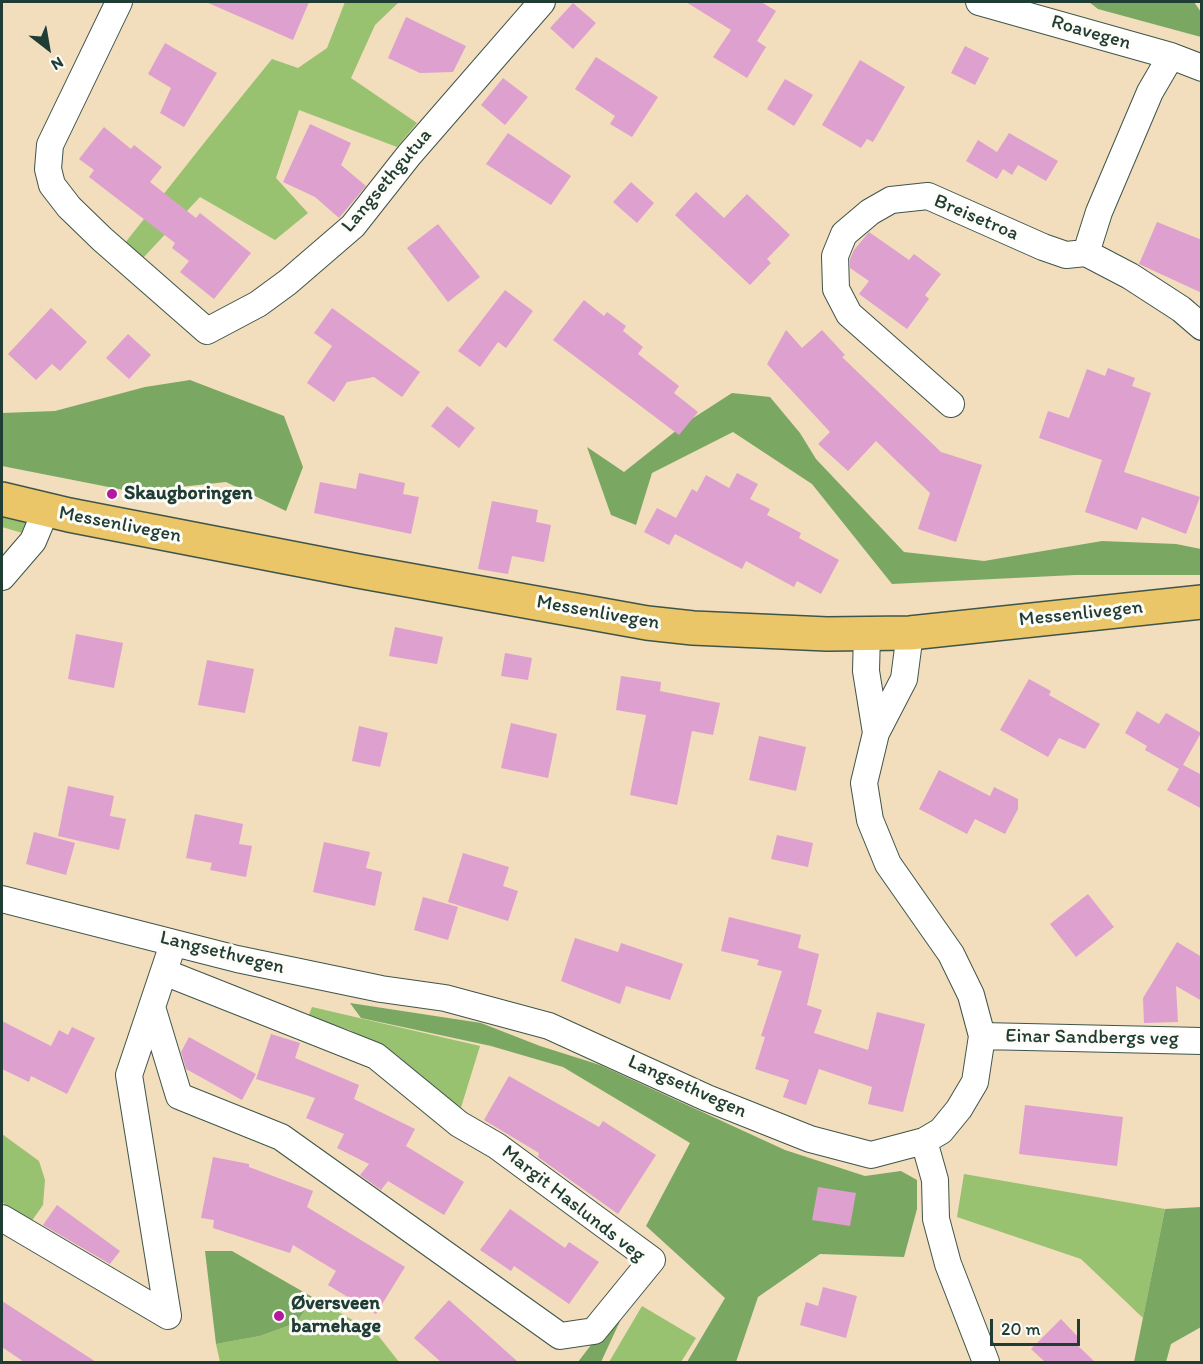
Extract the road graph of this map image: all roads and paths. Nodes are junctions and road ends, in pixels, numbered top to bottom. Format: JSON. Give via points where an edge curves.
{"nodes":[{"id":1,"x":118,"y":2,"type":"edge"},
{"id":2,"x":542,"y":2,"type":"edge"},
{"id":3,"x":979,"y":2,"type":"edge"},
{"id":4,"x":1172,"y":56,"type":"junction"},
{"id":5,"x":1202,"y":68,"type":"edge"},
{"id":6,"x":1086,"y":253,"type":"junction"},
{"id":7,"x":1202,"y":327,"type":"edge"},
{"id":8,"x":951,"y":404,"type":"dead end"},
{"id":9,"x":2,"y":499,"type":"edge"},
{"id":10,"x":46,"y":510,"type":"junction"},
{"id":11,"x":2,"y":577,"type":"edge"},
{"id":12,"x":1202,"y":602,"type":"edge"},
{"id":13,"x":910,"y":633,"type":"junction"},
{"id":14,"x":867,"y":634,"type":"junction"},
{"id":15,"x":876,"y":733,"type":"junction"},
{"id":16,"x":2,"y":899,"type":"edge"},
{"id":17,"x":174,"y":942,"type":"junction"},
{"id":18,"x":164,"y":972,"type":"junction"},
{"id":19,"x":152,"y":1007,"type":"junction"},
{"id":20,"x":982,"y":1036,"type":"junction"},
{"id":21,"x":1202,"y":1041,"type":"edge"},
{"id":22,"x":924,"y":1141,"type":"junction"},
{"id":23,"x":2,"y":1218,"type":"edge"},
{"id":24,"x":986,"y":1362,"type":"edge"}],
"edges":[{"from":1,"to":2,"type":"street","name":"Langsethgutua","via":[[50,145],[48,169],[52,185],[69,207],[207,331],[258,304],[353,226]]},
{"from":3,"to":4,"type":"street","name":"Roavegen"},
{"from":4,"to":5,"type":"street","name":"Roavegen"},
{"from":4,"to":6,"type":"street","via":[[1150,92],[1099,212]]},
{"from":6,"to":7,"type":"street","name":"Breisetroa","via":[[1130,276]]},
{"from":6,"to":8,"type":"street","name":"Breisetroa","via":[[1065,255],[1042,247],[928,196],[891,200],[844,234],[835,256],[836,289],[849,314]]},
{"from":9,"to":10,"type":"main road","name":"Messenlivegen"},
{"from":10,"to":11,"type":"street","via":[[33,542]]},
{"from":10,"to":14,"type":"main road","name":"Messenlivegen","via":[[647,623]]},
{"from":12,"to":13,"type":"main road","name":"Messenlivegen"},
{"from":13,"to":14,"type":"main road","name":"Messenlivegen"},
{"from":13,"to":15,"type":"street","name":"Langsethvegen","via":[[904,679]]},
{"from":14,"to":15,"type":"street","name":"Langsethvegen","via":[[866,671]]},
{"from":15,"to":20,"type":"street","name":"Langsethvegen","via":[[864,783],[870,820],[888,864],[951,954],[972,995]]},
{"from":16,"to":17,"type":"street","name":"Langsethvegen"},
{"from":17,"to":18,"type":"street"},
{"from":17,"to":22,"type":"street","name":"Langsethvegen","via":[[381,989],[445,998],[549,1026],[810,1140],[871,1155]]},
{"from":18,"to":19,"type":"street"},
{"from":18,"to":19,"type":"street","name":"Margit Haslunds veg","via":[[376,1056],[459,1124],[498,1146],[652,1260],[594,1331],[560,1335],[280,1137],[179,1096]]},
{"from":19,"to":23,"type":"street","via":[[129,1075],[168,1316]]},
{"from":20,"to":21,"type":"street","name":"Einar Sandbergs veg"},
{"from":20,"to":22,"type":"street","name":"Langsethvegen","via":[[975,1082],[941,1131]]},
{"from":22,"to":24,"type":"street","via":[[935,1180],[936,1219],[948,1264]]}]}
